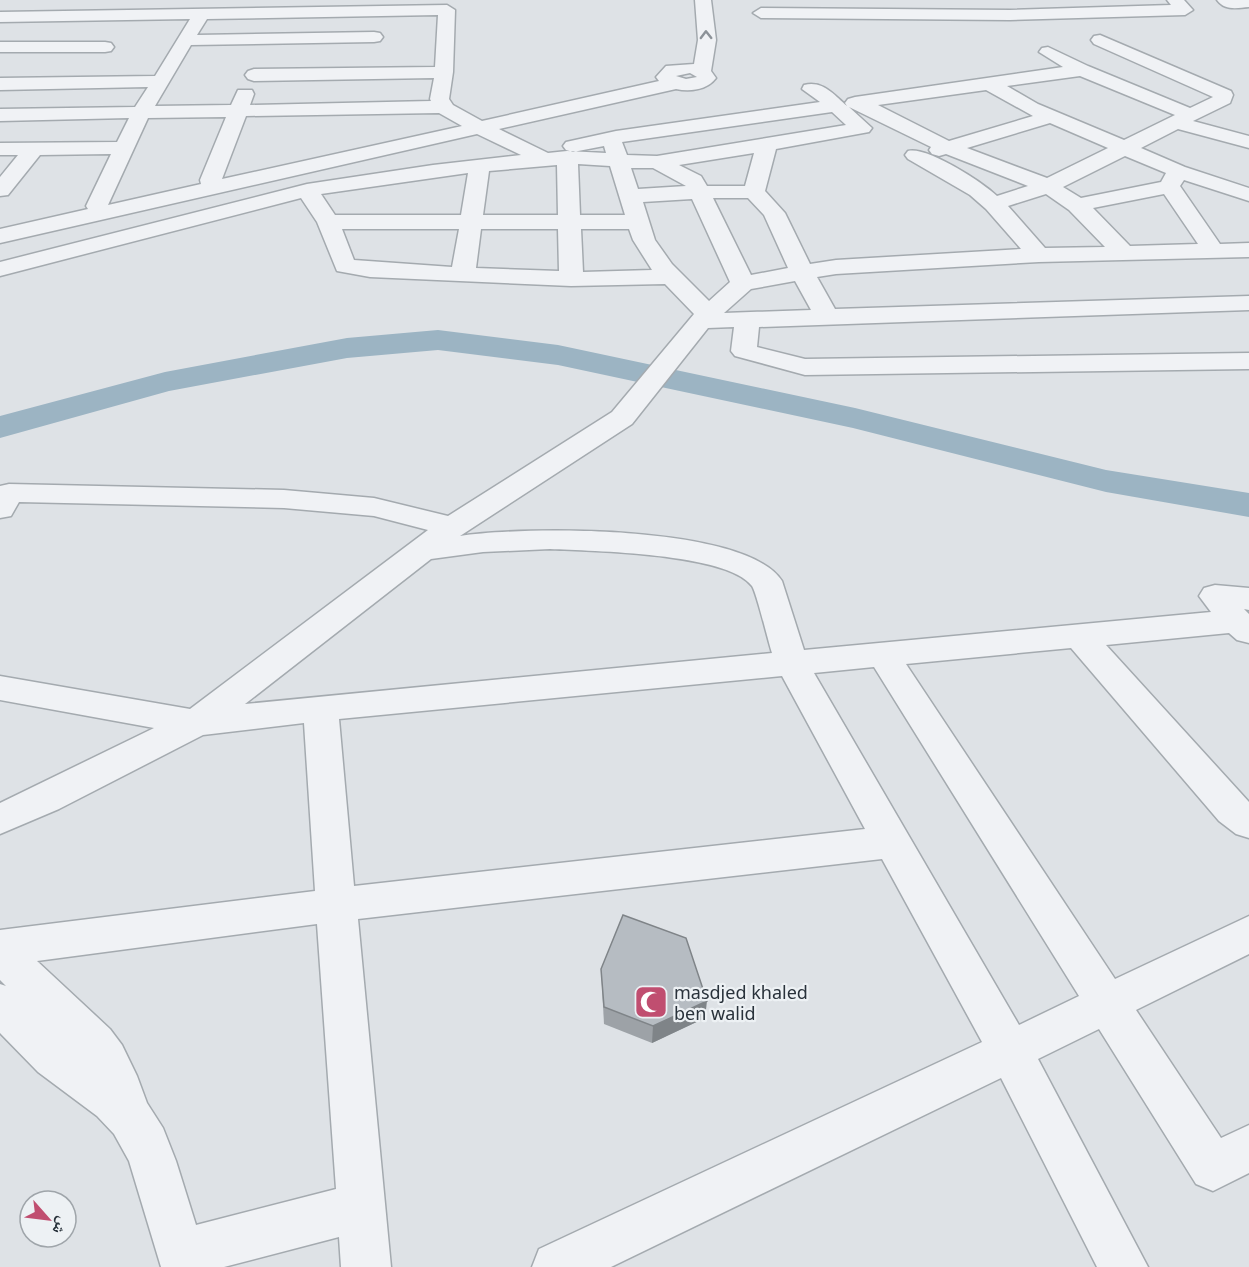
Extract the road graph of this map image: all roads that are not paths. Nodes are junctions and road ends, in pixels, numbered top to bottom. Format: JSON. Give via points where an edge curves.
{"nodes":[{"id":1,"x":703,"y":0,"type":"edge"},
{"id":2,"x":993,"y":0,"type":"edge"},
{"id":3,"x":1175,"y":0,"type":"edge"},
{"id":4,"x":1225,"y":0,"type":"edge"},
{"id":5,"x":1249,"y":2,"type":"edge"},
{"id":6,"x":926,"y":6,"type":"edge"},
{"id":7,"x":758,"y":7,"type":"edge"},
{"id":8,"x":385,"y":11,"type":"junction"},
{"id":9,"x":130,"y":15,"type":"junction"},
{"id":10,"x":201,"y":15,"type":"junction"},
{"id":11,"x":1004,"y":15,"type":"junction"},
{"id":12,"x":0,"y":17,"type":"edge"},
{"id":13,"x":765,"y":33,"type":"dead end"},
{"id":14,"x":949,"y":33,"type":"dead end"},
{"id":15,"x":1019,"y":33,"type":"dead end"},
{"id":16,"x":374,"y":37,"type":"junction"},
{"id":17,"x":185,"y":40,"type":"junction"},
{"id":18,"x":270,"y":40,"type":"junction"},
{"id":19,"x":1100,"y":40,"type":"dead end"},
{"id":20,"x":6,"y":47,"type":"edge"},
{"id":21,"x":105,"y":47,"type":"junction"},
{"id":22,"x":682,"y":47,"type":"dead end"},
{"id":23,"x":1048,"y":52,"type":"dead end"},
{"id":24,"x":1184,"y":56,"type":"dead end"},
{"id":25,"x":1150,"y":62,"type":"junction"},
{"id":26,"x":0,"y":63,"type":"edge"},
{"id":27,"x":444,"y":72,"type":"junction"},
{"id":28,"x":359,"y":73,"type":"junction"},
{"id":29,"x":1090,"y":73,"type":"junction"},
{"id":30,"x":254,"y":75,"type":"junction"},
{"id":31,"x":673,"y":77,"type":"junction"},
{"id":32,"x":160,"y":81,"type":"junction"},
{"id":33,"x":76,"y":83,"type":"junction"},
{"id":34,"x":988,"y":83,"type":"junction"},
{"id":35,"x":0,"y":84,"type":"edge"},
{"id":36,"x":810,"y":89,"type":"dead end"},
{"id":37,"x":623,"y":95,"type":"junction"},
{"id":38,"x":858,"y":103,"type":"junction"},
{"id":39,"x":836,"y":106,"type":"junction"},
{"id":40,"x":445,"y":107,"type":"junction"},
{"id":41,"x":236,"y":111,"type":"junction"},
{"id":42,"x":141,"y":113,"type":"junction"},
{"id":43,"x":0,"y":115,"type":"edge"},
{"id":44,"x":1051,"y":117,"type":"junction"},
{"id":45,"x":1184,"y":119,"type":"junction"},
{"id":46,"x":474,"y":124,"type":"junction"},
{"id":47,"x":702,"y":126,"type":"junction"},
{"id":48,"x":879,"y":136,"type":"junction"},
{"id":49,"x":616,"y":137,"type":"junction"},
{"id":50,"x":1249,"y":142,"type":"edge"},
{"id":51,"x":767,"y":145,"type":"junction"},
{"id":52,"x":946,"y":147,"type":"junction"},
{"id":53,"x":125,"y":148,"type":"junction"},
{"id":54,"x":0,"y":149,"type":"edge"},
{"id":55,"x":34,"y":149,"type":"junction"},
{"id":56,"x":1125,"y":149,"type":"junction"},
{"id":57,"x":724,"y":151,"type":"junction"},
{"id":58,"x":550,"y":157,"type":"junction"},
{"id":59,"x":920,"y":157,"type":"junction"},
{"id":60,"x":619,"y":161,"type":"junction"},
{"id":61,"x":657,"y":162,"type":"junction"},
{"id":62,"x":480,"y":165,"type":"junction"},
{"id":63,"x":1173,"y":179,"type":"junction"},
{"id":64,"x":212,"y":184,"type":"junction"},
{"id":65,"x":1048,"y":186,"type":"junction"},
{"id":66,"x":0,"y":190,"type":"edge"},
{"id":67,"x":307,"y":190,"type":"junction"},
{"id":68,"x":699,"y":192,"type":"junction"},
{"id":69,"x":754,"y":192,"type":"junction"},
{"id":70,"x":1249,"y":195,"type":"edge"},
{"id":71,"x":629,"y":196,"type":"junction"},
{"id":72,"x":994,"y":204,"type":"junction"},
{"id":73,"x":1077,"y":205,"type":"junction"},
{"id":74,"x":97,"y":206,"type":"junction"},
{"id":75,"x":473,"y":221,"type":"junction"},
{"id":76,"x":328,"y":222,"type":"junction"},
{"id":77,"x":568,"y":222,"type":"junction"},
{"id":78,"x":638,"y":222,"type":"junction"},
{"id":79,"x":0,"y":228,"type":"edge"},
{"id":80,"x":0,"y":236,"type":"edge"},
{"id":81,"x":1213,"y":250,"type":"junction"},
{"id":82,"x":1249,"y":250,"type":"edge"},
{"id":83,"x":1124,"y":253,"type":"junction"},
{"id":84,"x":1039,"y":255,"type":"junction"},
{"id":85,"x":2,"y":265,"type":"edge"},
{"id":86,"x":802,"y":272,"type":"junction"},
{"id":87,"x":463,"y":274,"type":"junction"},
{"id":88,"x":670,"y":277,"type":"junction"},
{"id":89,"x":571,"y":279,"type":"junction"},
{"id":90,"x":743,"y":283,"type":"junction"},
{"id":91,"x":1249,"y":303,"type":"edge"},
{"id":92,"x":827,"y":317,"type":"junction"},
{"id":93,"x":747,"y":319,"type":"junction"},
{"id":94,"x":702,"y":321,"type":"junction"},
{"id":95,"x":1249,"y":361,"type":"edge"},
{"id":96,"x":0,"y":509,"type":"edge"},
{"id":97,"x":452,"y":527,"type":"junction"},
{"id":98,"x":423,"y":549,"type":"junction"},
{"id":99,"x":1245,"y":617,"type":"edge"},
{"id":100,"x":1079,"y":636,"type":"junction"},
{"id":101,"x":883,"y":655,"type":"junction"},
{"id":102,"x":792,"y":663,"type":"junction"},
{"id":103,"x":0,"y":688,"type":"edge"},
{"id":104,"x":320,"y":708,"type":"junction"},
{"id":105,"x":196,"y":723,"type":"junction"},
{"id":106,"x":0,"y":819,"type":"edge"},
{"id":107,"x":1249,"y":823,"type":"edge"},
{"id":108,"x":892,"y":842,"type":"junction"},
{"id":109,"x":335,"y":905,"type":"junction"},
{"id":110,"x":1249,"y":934,"type":"edge"},
{"id":111,"x":0,"y":948,"type":"edge"},
{"id":112,"x":0,"y":953,"type":"edge"},
{"id":113,"x":0,"y":1003,"type":"edge"},
{"id":114,"x":1107,"y":1003,"type":"junction"},
{"id":115,"x":1010,"y":1051,"type":"junction"},
{"id":116,"x":126,"y":1112,"type":"junction"},
{"id":117,"x":1249,"y":1148,"type":"edge"},
{"id":118,"x":361,"y":1207,"type":"junction"},
{"id":119,"x":183,"y":1260,"type":"edge"},
{"id":120,"x":366,"y":1267,"type":"edge"},
{"id":121,"x":557,"y":1267,"type":"edge"},
{"id":122,"x":1123,"y":1267,"type":"edge"}],
"edges":[{"from":31,"to":1,"type":"street","one_way":true,"via":[[701,82],[707,78],[702,71],[707,40]]},
{"from":2,"to":11,"type":"street"},
{"from":3,"to":11,"type":"street","via":[[1185,10]]},
{"from":4,"to":5,"type":"street"},
{"from":6,"to":7,"type":"street"},
{"from":6,"to":11,"type":"street"},
{"from":6,"to":14,"type":"street"},
{"from":7,"to":13,"type":"street"},
{"from":8,"to":10,"type":"street"},
{"from":8,"to":16,"type":"street"},
{"from":8,"to":27,"type":"street","via":[[447,10]]},
{"from":9,"to":10,"type":"street"},
{"from":9,"to":12,"type":"street"},
{"from":9,"to":21,"type":"street"},
{"from":10,"to":17,"type":"street"},
{"from":11,"to":15,"type":"street"},
{"from":16,"to":18,"type":"street"},
{"from":16,"to":28,"type":"street"},
{"from":17,"to":18,"type":"street"},
{"from":17,"to":32,"type":"street"},
{"from":18,"to":30,"type":"street"},
{"from":19,"to":25,"type":"street"},
{"from":20,"to":21,"type":"street"},
{"from":20,"to":26,"type":"street"},
{"from":21,"to":33,"type":"street"},
{"from":22,"to":31,"type":"street"},
{"from":23,"to":29,"type":"street"},
{"from":24,"to":25,"type":"street"},
{"from":25,"to":29,"type":"street"},
{"from":25,"to":45,"type":"street","via":[[1224,95]]},
{"from":27,"to":28,"type":"street"},
{"from":27,"to":40,"type":"street","via":[[439,99]]},
{"from":28,"to":30,"type":"street"},
{"from":29,"to":34,"type":"street"},
{"from":29,"to":45,"type":"street"},
{"from":30,"to":41,"type":"street"},
{"from":31,"to":37,"type":"street"},
{"from":31,"to":46,"type":"street"},
{"from":32,"to":33,"type":"street"},
{"from":32,"to":42,"type":"street"},
{"from":33,"to":35,"type":"street"},
{"from":34,"to":38,"type":"street"},
{"from":34,"to":44,"type":"street"},
{"from":36,"to":39,"type":"street"},
{"from":37,"to":46,"type":"street"},
{"from":37,"to":49,"type":"street","via":[[637,120]]},
{"from":38,"to":39,"type":"street"},
{"from":38,"to":52,"type":"street"},
{"from":39,"to":47,"type":"street"},
{"from":39,"to":48,"type":"street"},
{"from":40,"to":41,"type":"street"},
{"from":40,"to":46,"type":"street"},
{"from":41,"to":42,"type":"street"},
{"from":41,"to":64,"type":"street"},
{"from":42,"to":43,"type":"street"},
{"from":42,"to":53,"type":"street"},
{"from":44,"to":52,"type":"street"},
{"from":44,"to":56,"type":"street"},
{"from":45,"to":50,"type":"street"},
{"from":45,"to":56,"type":"street"},
{"from":46,"to":58,"type":"street"},
{"from":46,"to":64,"type":"street"},
{"from":47,"to":49,"type":"street"},
{"from":47,"to":57,"type":"street"},
{"from":48,"to":51,"type":"street"},
{"from":48,"to":59,"type":"street"},
{"from":49,"to":58,"type":"street"},
{"from":49,"to":60,"type":"street","via":[[613,142]]},
{"from":51,"to":57,"type":"street"},
{"from":51,"to":69,"type":"street"},
{"from":52,"to":59,"type":"street"},
{"from":52,"to":65,"type":"street"},
{"from":53,"to":55,"type":"street"},
{"from":53,"to":74,"type":"street"},
{"from":54,"to":55,"type":"street"},
{"from":55,"to":66,"type":"street"},
{"from":56,"to":63,"type":"street"},
{"from":56,"to":65,"type":"street"},
{"from":57,"to":61,"type":"street"},
{"from":58,"to":60,"type":"street"},
{"from":58,"to":62,"type":"street"},
{"from":58,"to":77,"type":"street"},
{"from":59,"to":72,"type":"street","via":[[978,190]]},
{"from":60,"to":61,"type":"street"},
{"from":60,"to":71,"type":"street"},
{"from":61,"to":68,"type":"street","via":[[694,180]]},
{"from":62,"to":67,"type":"street"},
{"from":62,"to":75,"type":"street"},
{"from":63,"to":70,"type":"street"},
{"from":63,"to":73,"type":"street"},
{"from":63,"to":81,"type":"street","via":[[1178,197]]},
{"from":64,"to":74,"type":"street"},
{"from":64,"to":80,"type":"street"},
{"from":65,"to":72,"type":"street"},
{"from":65,"to":73,"type":"street"},
{"from":67,"to":76,"type":"street"},
{"from":67,"to":85,"type":"street"},
{"from":68,"to":69,"type":"street"},
{"from":68,"to":71,"type":"street"},
{"from":68,"to":90,"type":"street"},
{"from":69,"to":86,"type":"street","via":[[774,213]]},
{"from":71,"to":78,"type":"street"},
{"from":72,"to":84,"type":"street"},
{"from":73,"to":83,"type":"street"},
{"from":74,"to":79,"type":"street"},
{"from":75,"to":76,"type":"street"},
{"from":75,"to":77,"type":"street"},
{"from":75,"to":87,"type":"street"},
{"from":76,"to":87,"type":"street","via":[[345,266]]},
{"from":77,"to":78,"type":"street"},
{"from":77,"to":89,"type":"street"},
{"from":78,"to":88,"type":"street","via":[[644,240]]},
{"from":81,"to":82,"type":"street"},
{"from":81,"to":83,"type":"street"},
{"from":83,"to":84,"type":"street"},
{"from":84,"to":86,"type":"street"},
{"from":86,"to":90,"type":"street"},
{"from":86,"to":92,"type":"street"},
{"from":87,"to":89,"type":"street"},
{"from":88,"to":89,"type":"street"},
{"from":88,"to":94,"type":"street"},
{"from":90,"to":94,"type":"street"},
{"from":91,"to":92,"type":"street"},
{"from":92,"to":93,"type":"street"},
{"from":93,"to":94,"type":"street"},
{"from":93,"to":95,"type":"street","via":[[744,351],[805,368]]},
{"from":94,"to":97,"type":"street","via":[[622,418]]},
{"from":96,"to":97,"type":"street","via":[[9,493],[238,496],[374,507]]},
{"from":97,"to":98,"type":"street"},
{"from":98,"to":102,"type":"street","via":[[550,539],[660,545],[738,562],[766,581]]},
{"from":98,"to":105,"type":"street"},
{"from":99,"to":100,"type":"street"},
{"from":100,"to":101,"type":"street"},
{"from":100,"to":107,"type":"street","via":[[1232,810]]},
{"from":101,"to":102,"type":"street"},
{"from":101,"to":114,"type":"street"},
{"from":102,"to":104,"type":"street"},
{"from":102,"to":108,"type":"street"},
{"from":103,"to":105,"type":"street"},
{"from":104,"to":105,"type":"street"},
{"from":104,"to":109,"type":"street"},
{"from":105,"to":106,"type":"street"},
{"from":108,"to":109,"type":"street"},
{"from":108,"to":115,"type":"street"},
{"from":109,"to":111,"type":"street"},
{"from":109,"to":118,"type":"street"},
{"from":110,"to":114,"type":"street"},
{"from":112,"to":116,"type":"street","via":[[100,1050],[116,1074]]},
{"from":113,"to":116,"type":"street","via":[[62,1064]]},
{"from":114,"to":115,"type":"street"},
{"from":114,"to":117,"type":"street","via":[[1213,1168]]},
{"from":115,"to":121,"type":"street"},
{"from":115,"to":122,"type":"street"},
{"from":116,"to":119,"type":"street","via":[[148,1151]]},
{"from":118,"to":119,"type":"street"},
{"from":118,"to":120,"type":"street"}]}
